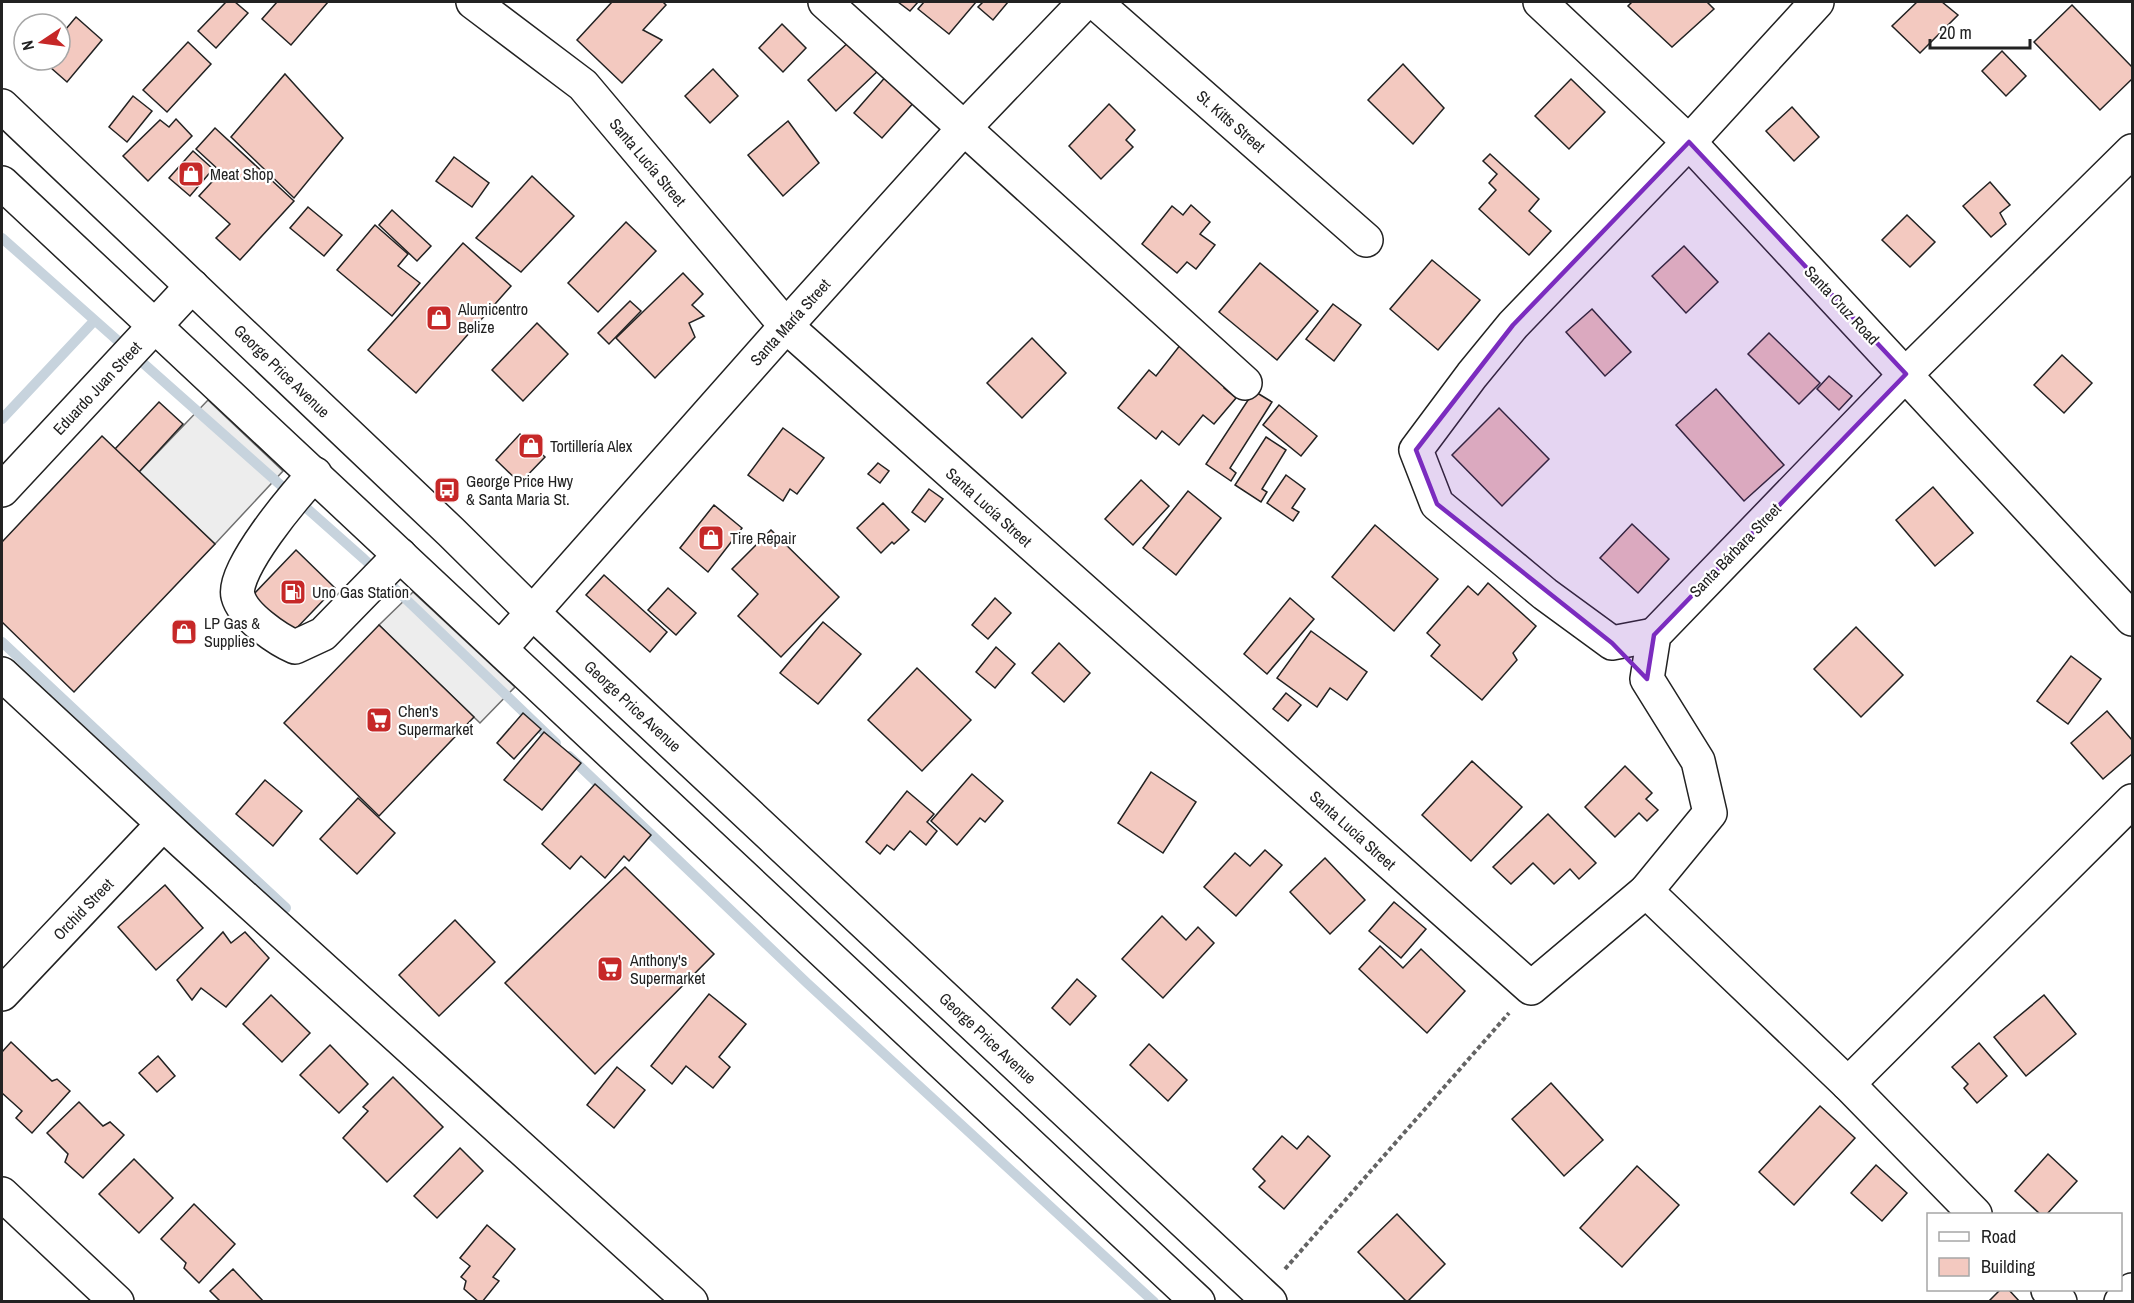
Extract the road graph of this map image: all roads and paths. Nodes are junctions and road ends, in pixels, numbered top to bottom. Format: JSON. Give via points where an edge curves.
{"nodes":[{"id":1,"x":473,"y":2,"type":"edge"},
{"id":2,"x":825,"y":2,"type":"edge"},
{"id":3,"x":1085,"y":2,"type":"edge"},
{"id":4,"x":1095,"y":2,"type":"edge"},
{"id":5,"x":1540,"y":2,"type":"edge"},
{"id":6,"x":1817,"y":2,"type":"edge"},
{"id":7,"x":2,"y":106,"type":"edge"},
{"id":8,"x":965,"y":127,"type":"junction"},
{"id":9,"x":1689,"y":142,"type":"junction"},
{"id":10,"x":2133,"y":151,"type":"edge"},
{"id":11,"x":2,"y":183,"type":"edge"},
{"id":12,"x":1366,"y":240,"type":"dead end"},
{"id":13,"x":192,"y":286,"type":"junction"},
{"id":14,"x":154,"y":326,"type":"junction"},
{"id":15,"x":786,"y":326,"type":"junction"},
{"id":16,"x":1906,"y":374,"type":"junction"},
{"id":17,"x":1245,"y":383,"type":"dead end"},
{"id":18,"x":315,"y":474,"type":"junction"},
{"id":19,"x":2,"y":490,"type":"edge"},
{"id":20,"x":400,"y":555,"type":"junction"},
{"id":21,"x":533,"y":613,"type":"junction"},
{"id":22,"x":2133,"y":619,"type":"edge"},
{"id":23,"x":1654,"y":635,"type":"junction"},
{"id":24,"x":1612,"y":643,"type":"junction"},
{"id":25,"x":501,"y":648,"type":"junction"},
{"id":26,"x":2,"y":674,"type":"edge"},
{"id":27,"x":1647,"y":679,"type":"junction"},
{"id":28,"x":2133,"y":801,"type":"edge"},
{"id":29,"x":164,"y":824,"type":"junction"},
{"id":30,"x":1646,"y":891,"type":"junction"},
{"id":31,"x":1531,"y":988,"type":"junction"},
{"id":32,"x":2,"y":994,"type":"edge"},
{"id":33,"x":1848,"y":1084,"type":"junction"},
{"id":34,"x":2,"y":1194,"type":"edge"},
{"id":35,"x":1973,"y":1213,"type":"edge"},
{"id":36,"x":2133,"y":1290,"type":"edge"},
{"id":37,"x":2049,"y":1291,"type":"edge"},
{"id":38,"x":1266,"y":1298,"type":"edge"},
{"id":39,"x":117,"y":1302,"type":"edge"},
{"id":40,"x":691,"y":1302,"type":"edge"},
{"id":41,"x":1198,"y":1302,"type":"edge"},
{"id":42,"x":2060,"y":1302,"type":"edge"},
{"id":43,"x":2121,"y":1302,"type":"edge"}],
"edges":[{"from":1,"to":15,"type":"street","name":"Santa Lucía Street","via":[[583,85]]},
{"from":2,"to":8,"type":"street"},
{"from":3,"to":8,"type":"street","name":"Santa María Street"},
{"from":4,"to":12,"type":"street","name":"St. Kitts Street"},
{"from":5,"to":9,"type":"street","name":"Santa Cruz Road"},
{"from":6,"to":9,"type":"street"},
{"from":7,"to":13,"type":"street","name":"George Price Avenue"},
{"from":8,"to":15,"type":"street","name":"Santa María Street"},
{"from":8,"to":17,"type":"street"},
{"from":9,"to":16,"type":"street","name":"Santa Cruz Road"},
{"from":9,"to":24,"type":"street","via":[[1513,326],[1416,450],[1437,504],[1545,594]]},
{"from":10,"to":16,"type":"street","name":"Santa Bárbara Street"},
{"from":11,"to":14,"type":"street"},
{"from":13,"to":14,"type":"street","name":"Eduardo Juan Street"},
{"from":13,"to":21,"type":"street","name":"George Price Avenue"},
{"from":14,"to":18,"type":"street"},
{"from":14,"to":19,"type":"street","name":"Eduardo Juan Street"},
{"from":15,"to":21,"type":"street","name":"Santa María Street"},
{"from":15,"to":31,"type":"street","name":"Santa Lucía Street"},
{"from":16,"to":22,"type":"street","name":"Santa Cruz Road"},
{"from":16,"to":23,"type":"street","name":"Santa Bárbara Street"},
{"from":18,"to":20,"type":"street"},
{"from":18,"to":20,"type":"street","via":[[278,517],[240,576],[237,595],[245,611],[280,640],[295,647],[323,634]]},
{"from":20,"to":25,"type":"street"},
{"from":21,"to":25,"type":"street","name":"Santa María Street"},
{"from":21,"to":38,"type":"street","name":"George Price Avenue"},
{"from":23,"to":24,"type":"street"},
{"from":23,"to":27,"type":"street"},
{"from":24,"to":27,"type":"street"},
{"from":25,"to":41,"type":"street"},
{"from":26,"to":29,"type":"street"},
{"from":27,"to":30,"type":"street","via":[[1698,761],[1710,813]]},
{"from":28,"to":33,"type":"street"},
{"from":29,"to":32,"type":"street","name":"Orchid Street"},
{"from":29,"to":40,"type":"street"},
{"from":30,"to":31,"type":"street"},
{"from":30,"to":33,"type":"street"},
{"from":31,"to":38,"type":"path"},
{"from":33,"to":35,"type":"street"},
{"from":34,"to":39,"type":"street"},
{"from":36,"to":43,"type":"street"},
{"from":37,"to":42,"type":"street"}]}
